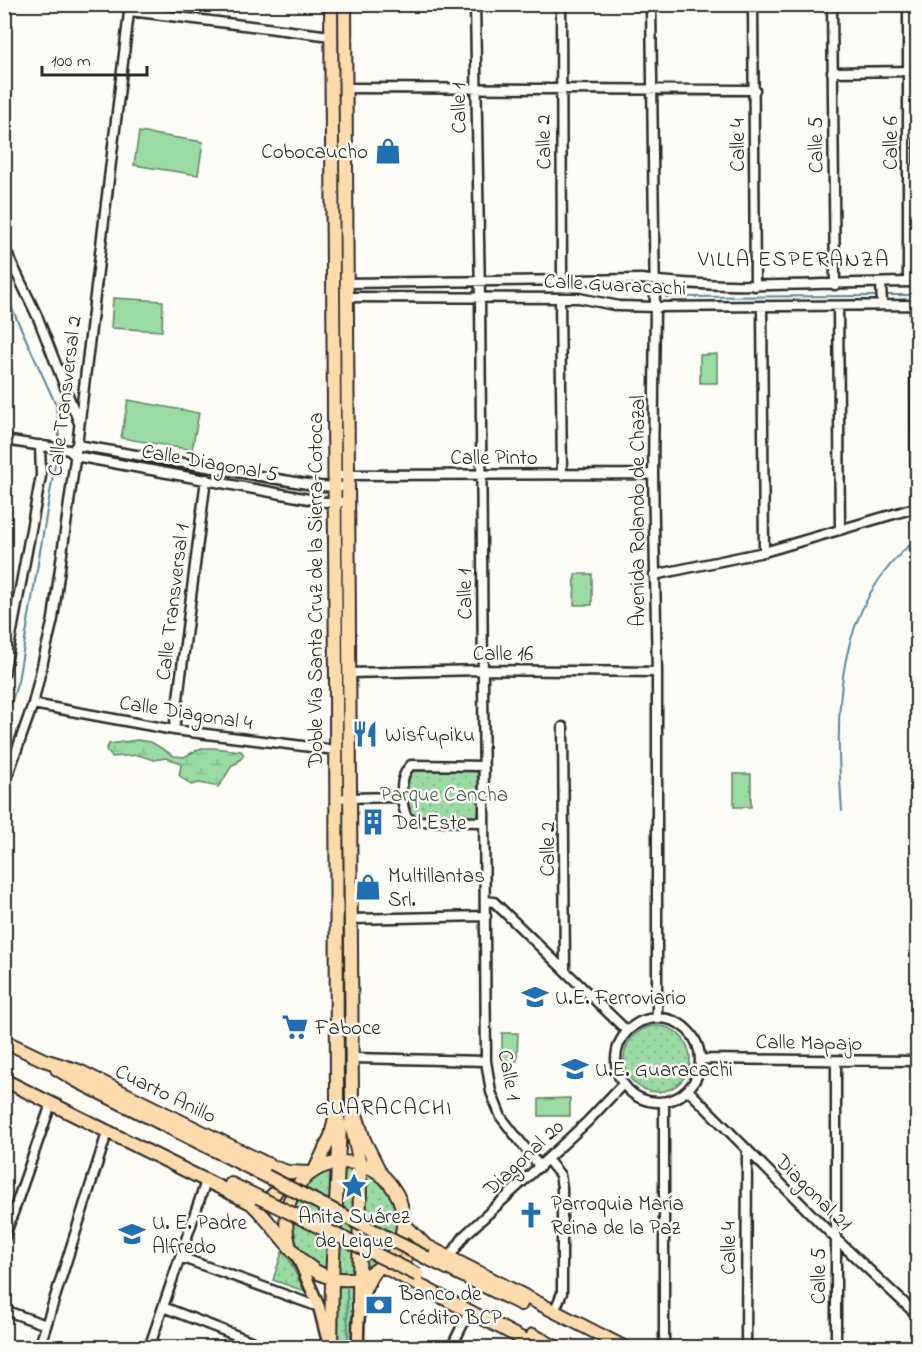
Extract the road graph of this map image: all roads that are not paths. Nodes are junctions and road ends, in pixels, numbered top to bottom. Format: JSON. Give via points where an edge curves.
{"nodes":[{"id":1,"x":331,"y":4,"type":"edge"},
{"id":2,"x":345,"y":4,"type":"edge"},
{"id":3,"x":476,"y":4,"type":"edge"},
{"id":4,"x":561,"y":4,"type":"edge"},
{"id":5,"x":651,"y":4,"type":"edge"},
{"id":6,"x":753,"y":4,"type":"edge"},
{"id":7,"x":832,"y":4,"type":"edge"},
{"id":8,"x":908,"y":4,"type":"edge"},
{"id":9,"x":130,"y":8,"type":"edge"},
{"id":10,"x":331,"y":36,"type":"junction"},
{"id":11,"x":913,"y":71,"type":"edge"},
{"id":12,"x":832,"y":72,"type":"junction"},
{"id":13,"x":345,"y":88,"type":"junction"},
{"id":14,"x":475,"y":89,"type":"junction"},
{"id":15,"x":560,"y":89,"type":"junction"},
{"id":16,"x":652,"y":90,"type":"junction"},
{"id":17,"x":754,"y":90,"type":"junction"},
{"id":18,"x":4,"y":247,"type":"edge"},
{"id":19,"x":562,"y":280,"type":"junction"},
{"id":20,"x":480,"y":281,"type":"junction"},
{"id":21,"x":655,"y":281,"type":"junction"},
{"id":22,"x":908,"y":282,"type":"junction"},
{"id":23,"x":918,"y":282,"type":"edge"},
{"id":24,"x":346,"y":283,"type":"junction"},
{"id":25,"x":881,"y":284,"type":"junction"},
{"id":26,"x":835,"y":285,"type":"junction"},
{"id":27,"x":755,"y":286,"type":"junction"},
{"id":28,"x":347,"y":297,"type":"junction"},
{"id":29,"x":480,"y":298,"type":"junction"},
{"id":30,"x":560,"y":298,"type":"junction"},
{"id":31,"x":882,"y":305,"type":"junction"},
{"id":32,"x":916,"y":305,"type":"edge"},
{"id":33,"x":762,"y":306,"type":"junction"},
{"id":34,"x":838,"y":306,"type":"junction"},
{"id":35,"x":655,"y":308,"type":"junction"},
{"id":36,"x":80,"y":423,"type":"junction"},
{"id":37,"x":4,"y":440,"type":"edge"},
{"id":38,"x":40,"y":445,"type":"junction"},
{"id":39,"x":72,"y":450,"type":"junction"},
{"id":40,"x":481,"y":474,"type":"junction"},
{"id":41,"x":653,"y":474,"type":"junction"},
{"id":42,"x":562,"y":475,"type":"junction"},
{"id":43,"x":206,"y":479,"type":"junction"},
{"id":44,"x":334,"y":481,"type":"junction"},
{"id":45,"x":348,"y":482,"type":"junction"},
{"id":46,"x":348,"y":502,"type":"junction"},
{"id":47,"x":334,"y":503,"type":"junction"},
{"id":48,"x":917,"y":507,"type":"edge"},
{"id":49,"x":840,"y":529,"type":"junction"},
{"id":50,"x":764,"y":552,"type":"junction"},
{"id":51,"x":654,"y":574,"type":"junction"},
{"id":52,"x":483,"y":670,"type":"junction"},
{"id":53,"x":657,"y":672,"type":"junction"},
{"id":54,"x":349,"y":673,"type":"junction"},
{"id":55,"x":4,"y":674,"type":"edge"},
{"id":56,"x":33,"y":704,"type":"junction"},
{"id":57,"x":563,"y":727,"type":"dead end"},
{"id":58,"x":174,"y":730,"type":"junction"},
{"id":59,"x":335,"y":750,"type":"junction"},
{"id":60,"x":484,"y":766,"type":"junction"},
{"id":61,"x":4,"y":786,"type":"edge"},
{"id":62,"x":401,"y":797,"type":"junction"},
{"id":63,"x":335,"y":798,"type":"junction"},
{"id":64,"x":350,"y":798,"type":"junction"},
{"id":65,"x":484,"y":822,"type":"junction"},
{"id":66,"x":486,"y":901,"type":"junction"},
{"id":67,"x":486,"y":916,"type":"junction"},
{"id":68,"x":351,"y":919,"type":"junction"},
{"id":69,"x":565,"y":970,"type":"junction"},
{"id":70,"x":657,"y":1017,"type":"junction"},
{"id":71,"x":627,"y":1031,"type":"junction"},
{"id":72,"x":4,"y":1041,"type":"edge"},
{"id":73,"x":352,"y":1058,"type":"junction"},
{"id":74,"x":701,"y":1059,"type":"junction"},
{"id":75,"x":486,"y":1061,"type":"junction"},
{"id":76,"x":836,"y":1061,"type":"junction"},
{"id":77,"x":918,"y":1061,"type":"edge"},
{"id":78,"x":4,"y":1080,"type":"edge"},
{"id":79,"x":623,"y":1084,"type":"junction"},
{"id":80,"x":26,"y":1090,"type":"junction"},
{"id":81,"x":688,"y":1090,"type":"junction"},
{"id":82,"x":352,"y":1102,"type":"junction"},
{"id":83,"x":664,"y":1102,"type":"junction"},
{"id":84,"x":51,"y":1104,"type":"junction"},
{"id":85,"x":337,"y":1108,"type":"junction"},
{"id":86,"x":107,"y":1133,"type":"junction"},
{"id":87,"x":747,"y":1149,"type":"junction"},
{"id":88,"x":547,"y":1160,"type":"junction"},
{"id":89,"x":339,"y":1162,"type":"junction"},
{"id":90,"x":360,"y":1164,"type":"junction"},
{"id":91,"x":540,"y":1167,"type":"junction"},
{"id":92,"x":269,"y":1172,"type":"junction"},
{"id":93,"x":313,"y":1172,"type":"junction"},
{"id":94,"x":382,"y":1176,"type":"junction"},
{"id":95,"x":206,"y":1181,"type":"junction"},
{"id":96,"x":255,"y":1200,"type":"junction"},
{"id":97,"x":404,"y":1224,"type":"junction"},
{"id":98,"x":4,"y":1239,"type":"edge"},
{"id":99,"x":836,"y":1239,"type":"junction"},
{"id":100,"x":289,"y":1244,"type":"junction"},
{"id":101,"x":424,"y":1245,"type":"junction"},
{"id":102,"x":297,"y":1255,"type":"junction"},
{"id":103,"x":180,"y":1257,"type":"junction"},
{"id":104,"x":449,"y":1258,"type":"junction"},
{"id":105,"x":380,"y":1268,"type":"junction"},
{"id":106,"x":332,"y":1278,"type":"junction"},
{"id":107,"x":416,"y":1278,"type":"junction"},
{"id":108,"x":358,"y":1279,"type":"junction"},
{"id":109,"x":163,"y":1307,"type":"junction"},
{"id":110,"x":319,"y":1307,"type":"junction"},
{"id":111,"x":358,"y":1309,"type":"junction"},
{"id":112,"x":4,"y":1310,"type":"edge"},
{"id":113,"x":470,"y":1310,"type":"junction"},
{"id":114,"x":554,"y":1312,"type":"junction"},
{"id":115,"x":918,"y":1316,"type":"edge"},
{"id":116,"x":46,"y":1324,"type":"junction"},
{"id":117,"x":524,"y":1344,"type":"edge"},
{"id":118,"x":39,"y":1347,"type":"edge"},
{"id":119,"x":149,"y":1347,"type":"edge"},
{"id":120,"x":269,"y":1347,"type":"edge"},
{"id":121,"x":330,"y":1347,"type":"edge"},
{"id":122,"x":358,"y":1347,"type":"edge"},
{"id":123,"x":451,"y":1347,"type":"edge"},
{"id":124,"x":540,"y":1347,"type":"edge"},
{"id":125,"x":557,"y":1347,"type":"edge"},
{"id":126,"x":615,"y":1347,"type":"edge"},
{"id":127,"x":626,"y":1347,"type":"edge"},
{"id":128,"x":663,"y":1347,"type":"edge"},
{"id":129,"x":746,"y":1347,"type":"edge"},
{"id":130,"x":836,"y":1347,"type":"edge"}],
"edges":[{"from":1,"to":10,"type":"highway","name":"Doble Vía Santa Cruz de la Sierra-Cotoca"},
{"from":2,"to":13,"type":"highway","name":"Doble Vía Santa Cruz de la Sierra-Cotoca"},
{"from":3,"to":14,"type":"street","name":"Calle 1"},
{"from":4,"to":15,"type":"street","name":"Calle 2"},
{"from":5,"to":16,"type":"street","name":"Avenida Rolando de Chazal"},
{"from":6,"to":17,"type":"street","name":"Calle 4"},
{"from":7,"to":12,"type":"street","name":"Calle 5"},
{"from":8,"to":11,"type":"street","name":"Calle 6"},
{"from":9,"to":10,"type":"street"},
{"from":9,"to":36,"type":"street","name":"Calle Transversal 2"},
{"from":10,"to":44,"type":"highway","name":"Doble Vía Santa Cruz de la Sierra-Cotoca"},
{"from":11,"to":12,"type":"street"},
{"from":11,"to":22,"type":"street","name":"Calle 6"},
{"from":12,"to":26,"type":"street","name":"Calle 5"},
{"from":13,"to":14,"type":"street"},
{"from":13,"to":24,"type":"highway","name":"Doble Vía Santa Cruz de la Sierra-Cotoca"},
{"from":14,"to":15,"type":"street"},
{"from":14,"to":20,"type":"street","name":"Calle 1"},
{"from":15,"to":16,"type":"street"},
{"from":15,"to":19,"type":"street","name":"Calle 2"},
{"from":16,"to":17,"type":"street"},
{"from":16,"to":21,"type":"street","name":"Avenida Rolando de Chazal"},
{"from":17,"to":27,"type":"street","name":"Calle 4"},
{"from":18,"to":36,"type":"street","via":[[42,326]]},
{"from":19,"to":20,"type":"street","name":"Calle Guaracachi"},
{"from":19,"to":21,"type":"street","name":"Calle Guaracachi"},
{"from":20,"to":24,"type":"street","name":"Calle Guaracachi"},
{"from":20,"to":29,"type":"street","name":"Calle 1"},
{"from":21,"to":27,"type":"street","name":"Calle Guaracachi"},
{"from":21,"to":35,"type":"street","name":"Avenida Rolando de Chazal"},
{"from":22,"to":23,"type":"street","name":"Calle Guaracachi"},
{"from":22,"to":25,"type":"street","name":"Calle Guaracachi"},
{"from":24,"to":28,"type":"highway","name":"Doble Vía Santa Cruz de la Sierra-Cotoca"},
{"from":25,"to":26,"type":"street","name":"Calle Guaracachi"},
{"from":25,"to":31,"type":"street"},
{"from":26,"to":27,"type":"street","name":"Calle Guaracachi"},
{"from":28,"to":29,"type":"street","name":"Calle Guaracachi"},
{"from":28,"to":45,"type":"highway","name":"Doble Vía Santa Cruz de la Sierra-Cotoca"},
{"from":29,"to":30,"type":"street","name":"Calle Guaracachi"},
{"from":29,"to":40,"type":"street","name":"Calle 1"},
{"from":30,"to":35,"type":"street","name":"Calle Guaracachi"},
{"from":30,"to":42,"type":"street"},
{"from":31,"to":32,"type":"street","name":"Calle Guaracachi"},
{"from":31,"to":34,"type":"street","name":"Calle Guaracachi"},
{"from":32,"to":48,"type":"street"},
{"from":33,"to":34,"type":"street","name":"Calle Guaracachi"},
{"from":33,"to":35,"type":"street","name":"Calle Guaracachi"},
{"from":33,"to":50,"type":"street"},
{"from":34,"to":49,"type":"street"},
{"from":35,"to":41,"type":"street","name":"Avenida Rolando de Chazal"},
{"from":36,"to":39,"type":"street","name":"Calle Transversal 2"},
{"from":37,"to":38,"type":"street","name":"Calle Diagonal 5"},
{"from":38,"to":39,"type":"street","name":"Calle Diagonal 5"},
{"from":38,"to":55,"type":"street","name":"Calle Transversal 2","via":[[41,476]]},
{"from":39,"to":43,"type":"street","name":"Calle Diagonal 5"},
{"from":39,"to":44,"type":"street","name":"Calle Diagonal 5"},
{"from":39,"to":56,"type":"street","name":"Calle Transversal 2","via":[[53,619]]},
{"from":40,"to":42,"type":"street","name":"Calle Pinto"},
{"from":40,"to":45,"type":"street","name":"Calle Pinto"},
{"from":40,"to":52,"type":"street","name":"Calle 1"},
{"from":41,"to":42,"type":"street","name":"Calle Pinto"},
{"from":41,"to":51,"type":"street","name":"Avenida Rolando de Chazal"},
{"from":43,"to":47,"type":"street","name":"Calle Diagonal 5"},
{"from":43,"to":58,"type":"street","name":"Calle Transversal 1"},
{"from":44,"to":45,"type":"street","name":"Calle Pinto"},
{"from":44,"to":47,"type":"highway","name":"Doble Vía Santa Cruz de la Sierra-Cotoca"},
{"from":45,"to":46,"type":"highway","name":"Doble Vía Santa Cruz de la Sierra-Cotoca"},
{"from":46,"to":47,"type":"street","name":"Calle Diagonal 5"},
{"from":46,"to":54,"type":"highway","name":"Doble Vía Santa Cruz de la Sierra-Cotoca"},
{"from":47,"to":59,"type":"highway","name":"Doble Vía Santa Cruz de la Sierra-Cotoca"},
{"from":48,"to":49,"type":"street"},
{"from":49,"to":50,"type":"street"},
{"from":50,"to":51,"type":"street"},
{"from":51,"to":53,"type":"street","name":"Avenida Rolando de Chazal"},
{"from":52,"to":53,"type":"street","name":"Calle 16"},
{"from":52,"to":54,"type":"street","name":"Calle 16"},
{"from":52,"to":60,"type":"street","name":"Calle 1"},
{"from":53,"to":70,"type":"street","name":"Avenida Rolando de Chazal"},
{"from":54,"to":64,"type":"highway","name":"Doble Vía Santa Cruz de la Sierra-Cotoca"},
{"from":56,"to":58,"type":"street","name":"Calle Diagonal 4"},
{"from":56,"to":61,"type":"street","name":"Calle Transversal 2"},
{"from":57,"to":69,"type":"street","name":"Calle 2"},
{"from":58,"to":59,"type":"street","name":"Calle Diagonal 4"},
{"from":59,"to":63,"type":"highway","name":"Doble Vía Santa Cruz de la Sierra-Cotoca"},
{"from":60,"to":62,"type":"street","via":[[411,765],[406,769]]},
{"from":60,"to":65,"type":"street","name":"Calle 1"},
{"from":62,"to":64,"type":"street"},
{"from":62,"to":65,"type":"street","via":[[406,816],[413,821]]},
{"from":63,"to":64,"type":"street"},
{"from":63,"to":85,"type":"highway","name":"Doble Vía Santa Cruz de la Sierra-Cotoca"},
{"from":64,"to":68,"type":"highway","name":"Doble Vía Santa Cruz de la Sierra-Cotoca"},
{"from":65,"to":66,"type":"street","name":"Calle 1"},
{"from":66,"to":67,"type":"street","name":"Calle 1"},
{"from":66,"to":69,"type":"street","via":[[494,902]]},
{"from":67,"to":68,"type":"street"},
{"from":67,"to":75,"type":"street","name":"Calle 1"},
{"from":68,"to":73,"type":"highway","name":"Doble Vía Santa Cruz de la Sierra-Cotoca"},
{"from":69,"to":71,"type":"street"},
{"from":70,"to":71,"type":"street"},
{"from":70,"to":74,"type":"street","via":[[668,1018],[687,1029]]},
{"from":71,"to":79,"type":"street","via":[[616,1057]]},
{"from":72,"to":92,"type":"highway","via":[[75,1080]]},
{"from":73,"to":75,"type":"street"},
{"from":73,"to":82,"type":"highway","name":"Doble Vía Santa Cruz de la Sierra-Cotoca"},
{"from":74,"to":76,"type":"street","name":"Calle Mapajo"},
{"from":74,"to":81,"type":"street"},
{"from":75,"to":91,"type":"street","name":"Calle 1","via":[[491,1092],[501,1117]]},
{"from":76,"to":77,"type":"street","name":"Calle Mapajo"},
{"from":76,"to":99,"type":"street","name":"Calle 5"},
{"from":78,"to":80,"type":"highway"},
{"from":79,"to":83,"type":"street","via":[[641,1099]]},
{"from":79,"to":88,"type":"street","name":"Diagonal 20"},
{"from":80,"to":84,"type":"highway"},
{"from":80,"to":96,"type":"highway","via":[[69,1105]]},
{"from":81,"to":83,"type":"street"},
{"from":81,"to":87,"type":"street","name":"Diagonal 21"},
{"from":82,"to":90,"type":"highway","via":[[351,1124]]},
{"from":82,"to":94,"type":"highway","name":"Doble Vía Santa Cruz de la Sierra-Cotoca","via":[[364,1140]]},
{"from":83,"to":128,"type":"street"},
{"from":84,"to":86,"type":"highway"},
{"from":84,"to":98,"type":"street"},
{"from":85,"to":89,"type":"highway"},
{"from":85,"to":93,"type":"highway","name":"Doble Vía Santa Cruz de la Sierra-Cotoca","via":[[331,1136]]},
{"from":86,"to":95,"type":"highway"},
{"from":86,"to":116,"type":"street"},
{"from":87,"to":99,"type":"street","name":"Diagonal 21"},
{"from":87,"to":129,"type":"street","name":"Calle 4"},
{"from":88,"to":91,"type":"street","name":"Diagonal 20"},
{"from":88,"to":114,"type":"street","via":[[560,1175],[561,1187],[562,1293]]},
{"from":89,"to":90,"type":"highway"},
{"from":89,"to":93,"type":"highway"},
{"from":89,"to":106,"type":"highway"},
{"from":90,"to":94,"type":"highway"},
{"from":90,"to":108,"type":"highway"},
{"from":91,"to":104,"type":"street","name":"Diagonal 20","via":[[465,1235]]},
{"from":92,"to":93,"type":"highway"},
{"from":92,"to":96,"type":"highway","via":[[279,1178],[277,1191],[268,1200]]},
{"from":92,"to":126,"type":"highway","bridge":true,"via":[[427,1258]]},
{"from":93,"to":100,"type":"highway","name":"Doble Vía Santa Cruz de la Sierra-Cotoca","via":[[298,1185],[289,1203]]},
{"from":94,"to":97,"type":"highway","via":[[400,1200]]},
{"from":95,"to":96,"type":"highway"},
{"from":95,"to":103,"type":"street"},
{"from":96,"to":100,"type":"highway"},
{"from":96,"to":107,"type":"highway","bridge":true},
{"from":97,"to":101,"type":"highway"},
{"from":97,"to":105,"type":"highway","via":[[398,1246]]},
{"from":99,"to":115,"type":"street","name":"Diagonal 21"},
{"from":99,"to":130,"type":"street","name":"Calle 5"},
{"from":100,"to":102,"type":"highway"},
{"from":101,"to":104,"type":"highway"},
{"from":101,"to":107,"type":"highway","via":[[412,1249],[405,1259],[408,1278]]},
{"from":102,"to":106,"type":"highway","via":[[308,1266]]},
{"from":102,"to":110,"type":"main road"},
{"from":103,"to":109,"type":"street"},
{"from":103,"to":110,"type":"street"},
{"from":104,"to":114,"type":"highway"},
{"from":105,"to":107,"type":"highway"},
{"from":105,"to":108,"type":"highway"},
{"from":105,"to":111,"type":"main road","via":[[368,1283]]},
{"from":106,"to":108,"type":"highway"},
{"from":106,"to":121,"type":"highway"},
{"from":107,"to":113,"type":"highway"},
{"from":107,"to":125,"type":"highway"},
{"from":108,"to":111,"type":"highway"},
{"from":109,"to":119,"type":"street"},
{"from":109,"to":120,"type":"street"},
{"from":110,"to":121,"type":"main road"},
{"from":111,"to":122,"type":"main road"},
{"from":112,"to":116,"type":"street"},
{"from":113,"to":117,"type":"highway"},
{"from":113,"to":123,"type":"street"},
{"from":114,"to":127,"type":"highway"},
{"from":116,"to":118,"type":"street"},
{"from":117,"to":124,"type":"highway"}]}
